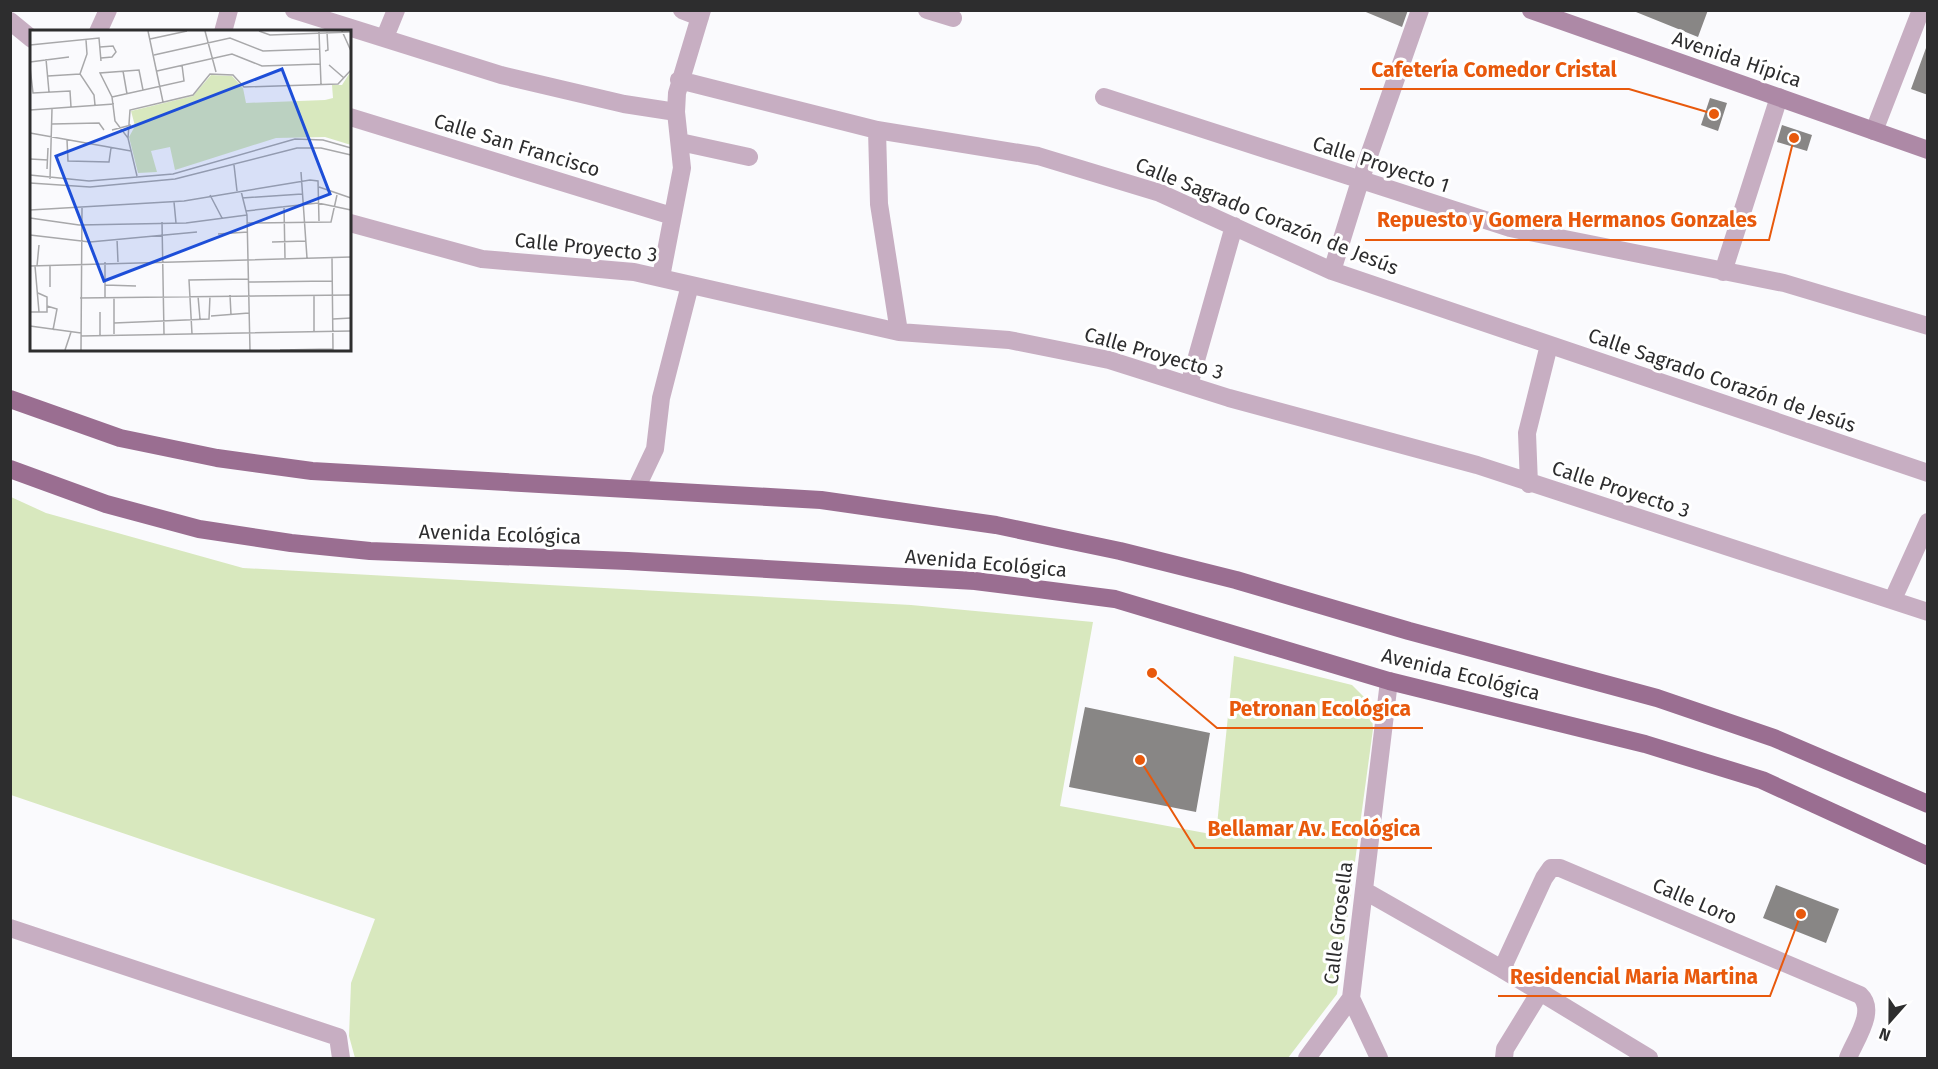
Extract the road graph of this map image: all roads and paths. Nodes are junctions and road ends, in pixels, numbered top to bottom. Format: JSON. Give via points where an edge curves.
{"nodes":[{"id":1,"x":108,"y":10,"type":"edge"},
{"id":2,"x":230,"y":10,"type":"edge"},
{"id":3,"x":294,"y":10,"type":"edge"},
{"id":4,"x":396,"y":10,"type":"edge"},
{"id":5,"x":682,"y":10,"type":"edge"},
{"id":6,"x":927,"y":10,"type":"edge"},
{"id":7,"x":1420,"y":10,"type":"edge"},
{"id":8,"x":1532,"y":10,"type":"edge"},
{"id":9,"x":1921,"y":10,"type":"edge"},
{"id":10,"x":701,"y":14,"type":"edge"},
{"id":11,"x":952,"y":18,"type":"dead end"},
{"id":12,"x":10,"y":21,"type":"edge"},
{"id":13,"x":99,"y":30,"type":"edge"},
{"id":14,"x":224,"y":30,"type":"edge"},
{"id":15,"x":30,"y":37,"type":"edge"},
{"id":16,"x":385,"y":37,"type":"junction"},
{"id":17,"x":679,"y":80,"type":"junction"},
{"id":18,"x":1779,"y":97,"type":"junction"},
{"id":19,"x":1104,"y":98,"type":"dead end"},
{"id":20,"x":676,"y":112,"type":"junction"},
{"id":21,"x":351,"y":117,"type":"edge"},
{"id":22,"x":877,"y":130,"type":"junction"},
{"id":23,"x":1874,"y":131,"type":"junction"},
{"id":24,"x":680,"y":142,"type":"junction"},
{"id":25,"x":1928,"y":150,"type":"edge"},
{"id":26,"x":749,"y":157,"type":"dead end"},
{"id":27,"x":1359,"y":181,"type":"junction"},
{"id":28,"x":672,"y":216,"type":"junction"},
{"id":29,"x":351,"y":223,"type":"edge"},
{"id":30,"x":1234,"y":226,"type":"junction"},
{"id":31,"x":1332,"y":271,"type":"junction"},
{"id":32,"x":1724,"y":272,"type":"junction"},
{"id":33,"x":661,"y":277,"type":"junction"},
{"id":34,"x":690,"y":285,"type":"junction"},
{"id":35,"x":1928,"y":326,"type":"edge"},
{"id":36,"x":899,"y":332,"type":"junction"},
{"id":37,"x":1549,"y":345,"type":"junction"},
{"id":38,"x":1189,"y":385,"type":"junction"},
{"id":39,"x":10,"y":399,"type":"edge"},
{"id":40,"x":10,"y":469,"type":"edge"},
{"id":41,"x":1928,"y":473,"type":"edge"},
{"id":42,"x":1529,"y":484,"type":"junction"},
{"id":43,"x":636,"y":489,"type":"junction"},
{"id":44,"x":1928,"y":522,"type":"edge"},
{"id":45,"x":1893,"y":599,"type":"junction"},
{"id":46,"x":1928,"y":612,"type":"edge"},
{"id":47,"x":1389,"y":681,"type":"junction"},
{"id":48,"x":1928,"y":804,"type":"edge"},
{"id":49,"x":1928,"y":856,"type":"edge"},
{"id":50,"x":1365,"y":891,"type":"junction"},
{"id":51,"x":10,"y":928,"type":"edge"},
{"id":52,"x":1502,"y":969,"type":"junction"},
{"id":53,"x":1540,"y":992,"type":"junction"},
{"id":54,"x":1351,"y":998,"type":"junction"},
{"id":55,"x":341,"y":1059,"type":"edge"},
{"id":56,"x":1307,"y":1059,"type":"edge"},
{"id":57,"x":1379,"y":1059,"type":"edge"},
{"id":58,"x":1504,"y":1059,"type":"edge"},
{"id":59,"x":1649,"y":1059,"type":"edge"},
{"id":60,"x":1848,"y":1059,"type":"edge"}],
"edges":[{"from":1,"to":13,"type":"street"},
{"from":2,"to":14,"type":"street"},
{"from":3,"to":16,"type":"street"},
{"from":4,"to":16,"type":"street"},
{"from":5,"to":10,"type":"street"},
{"from":6,"to":11,"type":"street"},
{"from":7,"to":27,"type":"street"},
{"from":8,"to":18,"type":"street","name":"Avenida Hípica"},
{"from":9,"to":23,"type":"street"},
{"from":10,"to":17,"type":"street"},
{"from":12,"to":15,"type":"street"},
{"from":16,"to":20,"type":"street","via":[[501,75]]},
{"from":17,"to":20,"type":"street"},
{"from":17,"to":22,"type":"street","name":"Calle Sagrado Corazón de Jesús"},
{"from":18,"to":23,"type":"street","name":"Avenida Hípica"},
{"from":18,"to":32,"type":"street"},
{"from":19,"to":27,"type":"street","name":"Calle Proyecto 1"},
{"from":20,"to":24,"type":"street"},
{"from":21,"to":28,"type":"street","name":"Calle San Francisco"},
{"from":22,"to":30,"type":"street","name":"Calle Sagrado Corazón de Jesús","via":[[1038,156],[1160,193]]},
{"from":22,"to":36,"type":"street","via":[[879,204]]},
{"from":23,"to":25,"type":"street","name":"Avenida Hípica"},
{"from":24,"to":26,"type":"street"},
{"from":24,"to":28,"type":"street","via":[[682,168]]},
{"from":27,"to":31,"type":"street"},
{"from":27,"to":32,"type":"street","name":"Calle Proyecto 1","via":[[1510,228]]},
{"from":28,"to":33,"type":"street"},
{"from":29,"to":33,"type":"street","name":"Calle Proyecto 3","via":[[483,259]]},
{"from":30,"to":31,"type":"street","name":"Calle Sagrado Corazón de Jesús"},
{"from":30,"to":38,"type":"street"},
{"from":31,"to":37,"type":"street","name":"Calle Sagrado Corazón de Jesús"},
{"from":32,"to":35,"type":"street","name":"Calle Proyecto 1","via":[[1784,283]]},
{"from":33,"to":34,"type":"street","name":"Calle Proyecto 3"},
{"from":34,"to":36,"type":"street","name":"Calle Proyecto 3"},
{"from":34,"to":43,"type":"street","via":[[661,398],[655,449]]},
{"from":36,"to":38,"type":"street","name":"Calle Proyecto 3","via":[[1010,340],[1109,360]]},
{"from":37,"to":41,"type":"street","name":"Calle Sagrado Corazón de Jesús"},
{"from":37,"to":42,"type":"street","via":[[1527,433]]},
{"from":38,"to":42,"type":"street","name":"Calle Proyecto 3","via":[[1477,465]]},
{"from":39,"to":43,"type":"main road","via":[[120,438],[217,458],[347,474]]},
{"from":40,"to":47,"type":"main road","name":"Avenida Ecológica","via":[[106,504],[199,529],[291,543],[370,551],[975,581],[1115,599]]},
{"from":42,"to":45,"type":"street","name":"Calle Proyecto 3"},
{"from":43,"to":48,"type":"main road","via":[[820,500],[996,525],[1120,551],[1657,698],[1774,738]]},
{"from":44,"to":45,"type":"street"},
{"from":45,"to":46,"type":"street","name":"Calle Proyecto 3"},
{"from":47,"to":49,"type":"main road","name":"Avenida Ecológica","via":[[1645,744],[1762,780]]},
{"from":47,"to":50,"type":"street","name":"Calle Grosella"},
{"from":50,"to":52,"type":"street"},
{"from":50,"to":54,"type":"street","name":"Calle Grosella"},
{"from":51,"to":55,"type":"street","via":[[338,1037]]},
{"from":52,"to":53,"type":"street"},
{"from":52,"to":60,"type":"street","name":"Calle Loro","via":[[1544,878],[1551,868],[1560,868],[1860,995],[1868,1011]]},
{"from":53,"to":58,"type":"street","via":[[1505,1049]]},
{"from":53,"to":59,"type":"street"},
{"from":54,"to":56,"type":"street"},
{"from":54,"to":57,"type":"street","name":"Calle Grosella"}]}
